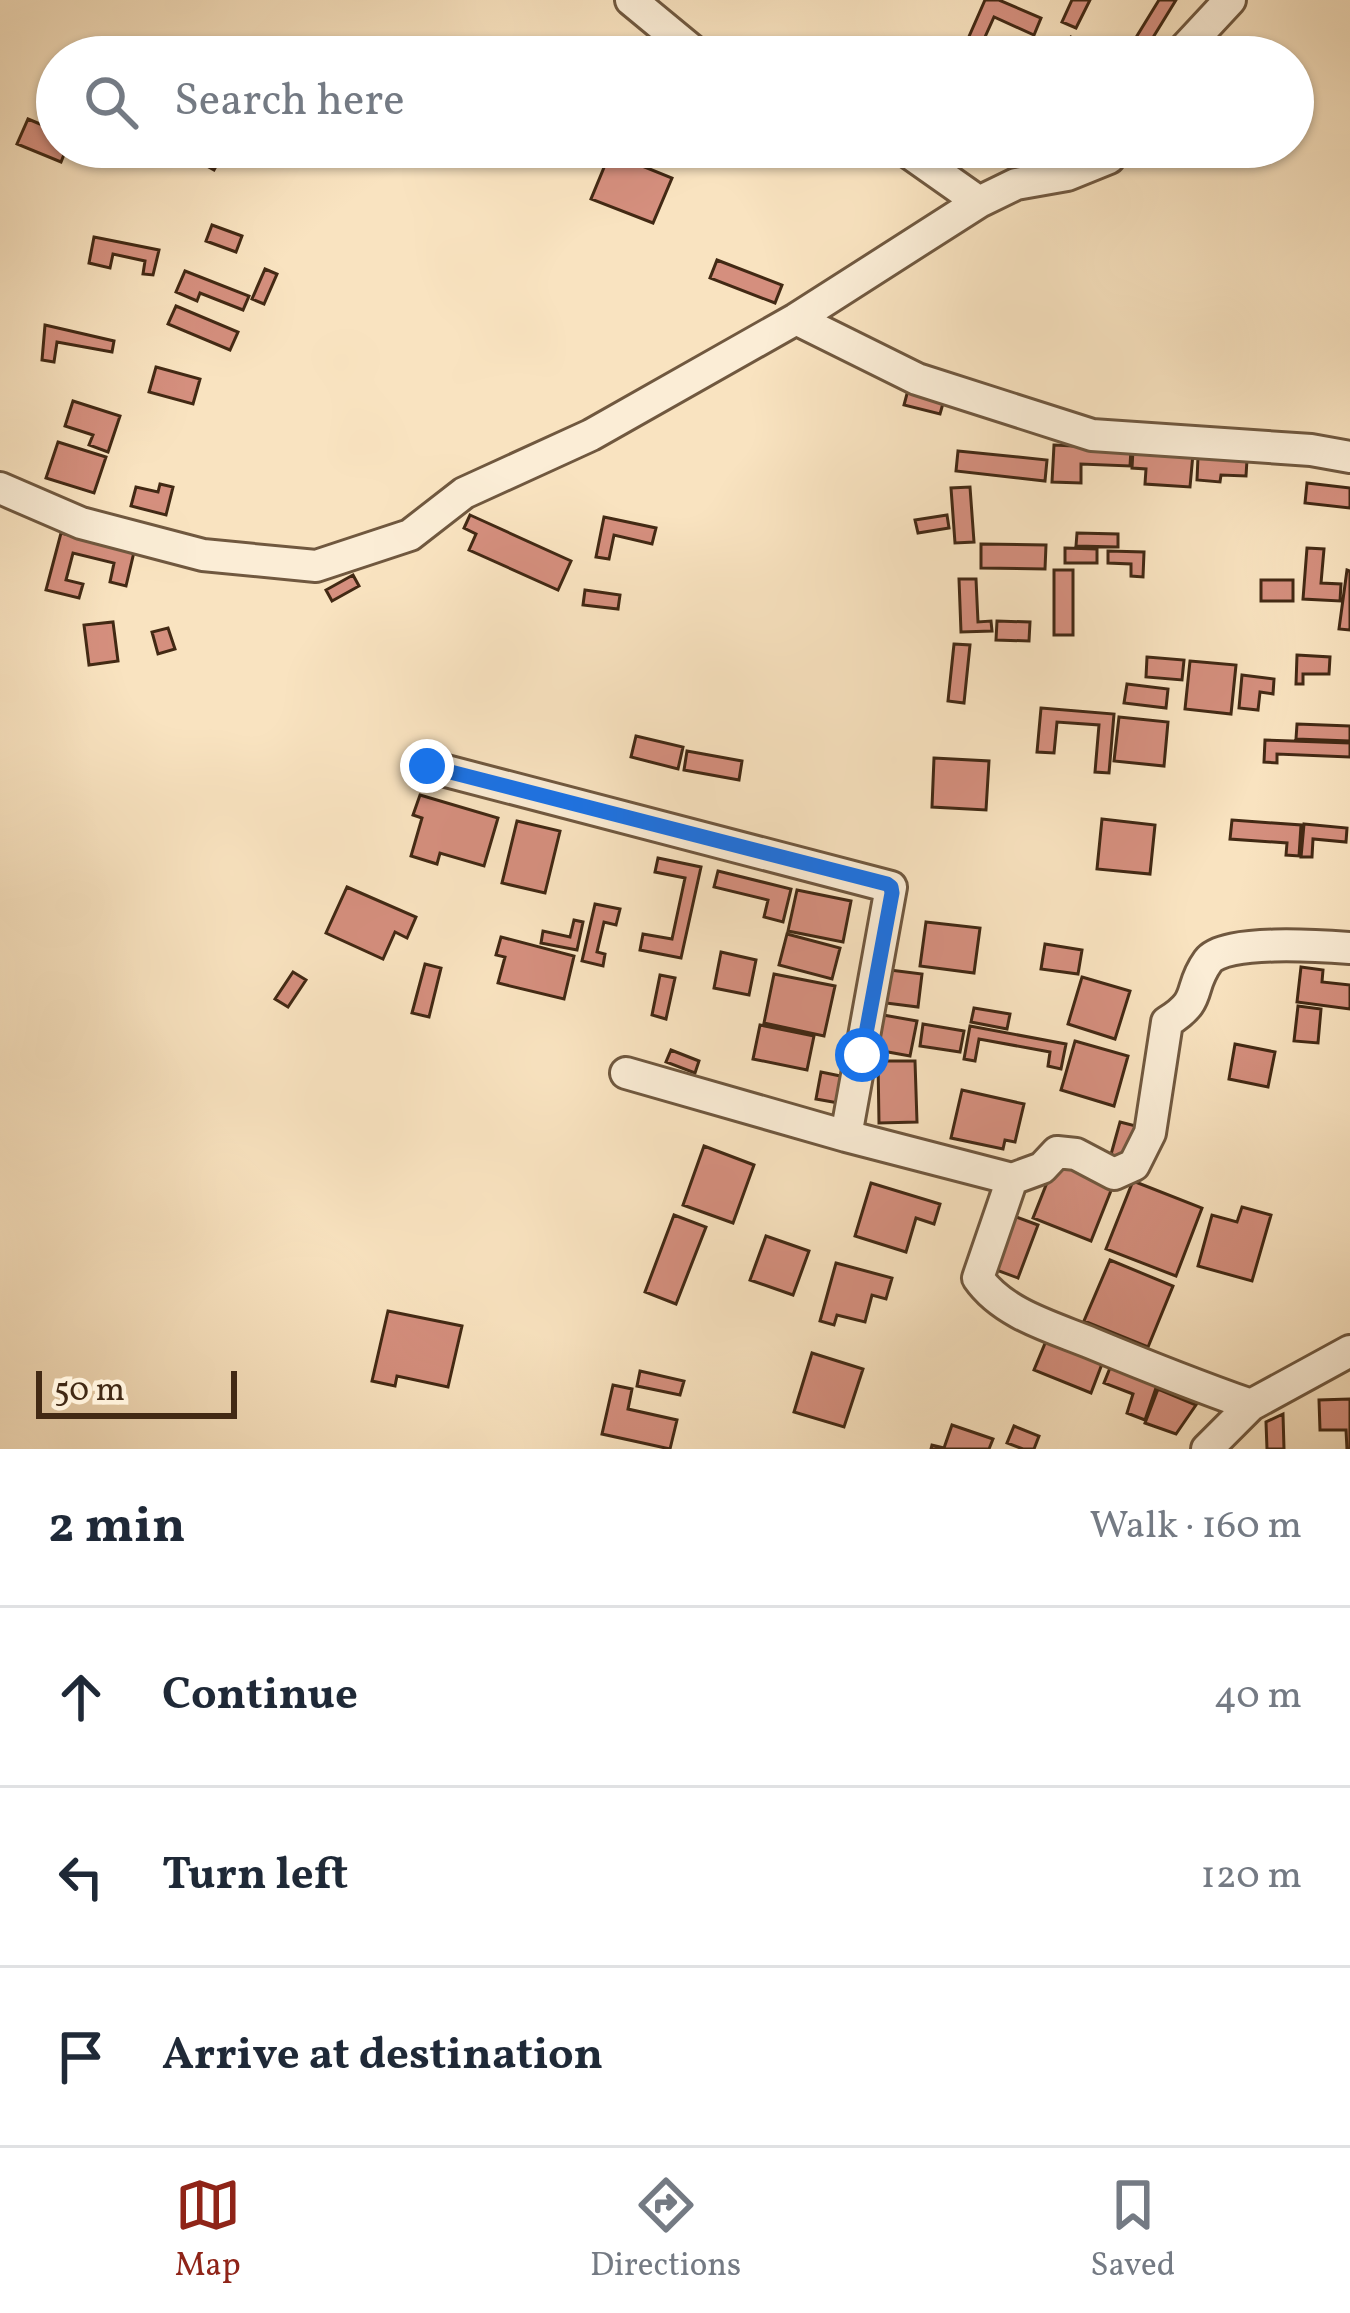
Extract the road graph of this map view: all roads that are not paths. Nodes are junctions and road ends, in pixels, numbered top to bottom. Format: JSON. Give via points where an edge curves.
{"nodes":[{"id":1,"x":632,"y":0,"type":"edge"},
{"id":2,"x":1230,"y":0,"type":"edge"},
{"id":3,"x":675,"y":36,"type":"edge"},
{"id":4,"x":1197,"y":36,"type":"edge"},
{"id":5,"x":931,"y":168,"type":"edge"},
{"id":6,"x":1086,"y":168,"type":"edge"},
{"id":7,"x":979,"y":202,"type":"junction"},
{"id":8,"x":796,"y":319,"type":"junction"},
{"id":9,"x":1350,"y":458,"type":"edge"},
{"id":10,"x":0,"y":488,"type":"edge"},
{"id":11,"x":427,"y":766,"type":"dead end"},
{"id":12,"x":1350,"y":948,"type":"edge"},
{"id":13,"x":626,"y":1072,"type":"dead end"},
{"id":14,"x":846,"y":1136,"type":"junction"},
{"id":15,"x":1012,"y":1179,"type":"junction"},
{"id":16,"x":1350,"y":1351,"type":"edge"},
{"id":17,"x":1251,"y":1405,"type":"junction"},
{"id":18,"x":1207,"y":1449,"type":"edge"}],
"edges":[{"from":1,"to":3,"type":"street"},
{"from":2,"to":4,"type":"street"},
{"from":5,"to":7,"type":"street"},
{"from":6,"to":7,"type":"street"},
{"from":7,"to":8,"type":"street"},
{"from":8,"to":9,"type":"street","via":[[917,379],[1093,435]]},
{"from":8,"to":10,"type":"street","via":[[591,435],[464,493],[410,536],[316,566],[203,555],[81,523]]},
{"from":11,"to":14,"type":"street","via":[[891,887]]},
{"from":12,"to":15,"type":"street","via":[[1238,946],[1214,953],[1189,1009],[1167,1022],[1150,1133],[1134,1165],[1114,1174],[1057,1152],[1042,1168]]},
{"from":13,"to":14,"type":"street"},
{"from":14,"to":15,"type":"street"},
{"from":15,"to":17,"type":"street","via":[[978,1278],[987,1292],[1020,1313]]},
{"from":16,"to":17,"type":"street"},
{"from":17,"to":18,"type":"street"}]}
